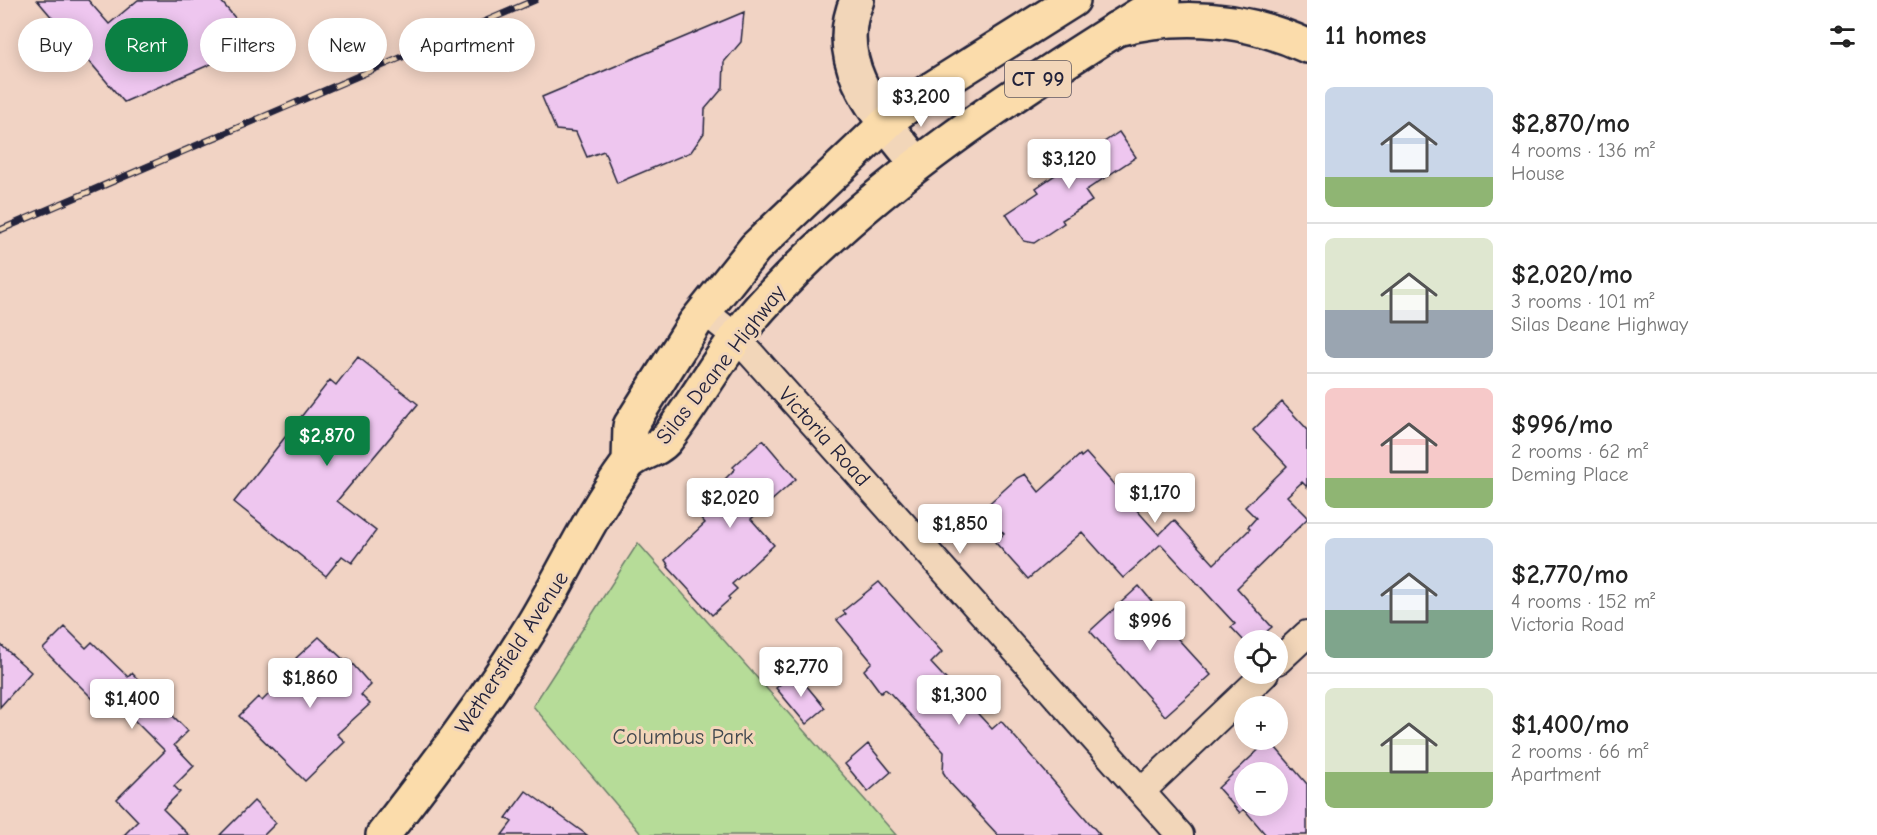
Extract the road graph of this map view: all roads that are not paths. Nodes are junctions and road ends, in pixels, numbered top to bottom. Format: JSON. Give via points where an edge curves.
{"nodes":[{"id":1,"x":857,"y":0,"type":"edge"},
{"id":2,"x":1163,"y":0,"type":"edge"},
{"id":3,"x":1063,"y":7,"type":"edge"},
{"id":4,"x":1116,"y":29,"type":"junction"},
{"id":5,"x":1307,"y":46,"type":"edge"},
{"id":6,"x":1077,"y":54,"type":"junction"},
{"id":7,"x":885,"y":123,"type":"junction"},
{"id":8,"x":917,"y":164,"type":"junction"},
{"id":9,"x":704,"y":311,"type":"junction"},
{"id":10,"x":736,"y":337,"type":"junction"},
{"id":11,"x":629,"y":462,"type":"junction"},
{"id":12,"x":1307,"y":634,"type":"edge"},
{"id":13,"x":1288,"y":652,"type":"edge"},
{"id":14,"x":1254,"y":684,"type":"edge"},
{"id":15,"x":1142,"y":791,"type":"junction"},
{"id":16,"x":383,"y":835,"type":"edge"},
{"id":17,"x":1180,"y":835,"type":"edge"}],
"edges":[{"from":1,"to":7,"type":"street","via":[[849,32],[850,58],[862,89]]},
{"from":2,"to":4,"type":"main road","name":"Silas Deane Highway","number":"CT 99"},
{"from":3,"to":6,"type":"main road"},
{"from":3,"to":7,"type":"main road","name":"Silas Deane Highway","number":"CT 99"},
{"from":4,"to":5,"type":"main road","via":[[1161,20],[1221,20],[1258,27]]},
{"from":4,"to":6,"type":"main road","name":"Silas Deane Highway","number":"CT 99"},
{"from":6,"to":8,"type":"main road","name":"Silas Deane Highway","number":"CT 99"},
{"from":7,"to":8,"type":"street"},
{"from":7,"to":9,"type":"main road","name":"Silas Deane Highway","via":[[755,248]]},
{"from":8,"to":10,"type":"main road","name":"Silas Deane Highway","via":[[842,225]]},
{"from":9,"to":10,"type":"street","name":"Victoria Road"},
{"from":9,"to":11,"type":"main road","name":"Silas Deane Highway","via":[[630,426]]},
{"from":10,"to":11,"type":"main road","name":"Silas Deane Highway","via":[[663,444]]},
{"from":10,"to":15,"type":"street","name":"Victoria Road"},
{"from":11,"to":16,"type":"main road","name":"Wethersfield Avenue","via":[[513,655]]},
{"from":12,"to":13,"type":"street"},
{"from":14,"to":15,"type":"street"},
{"from":15,"to":17,"type":"street","name":"Victoria Road"}]}
